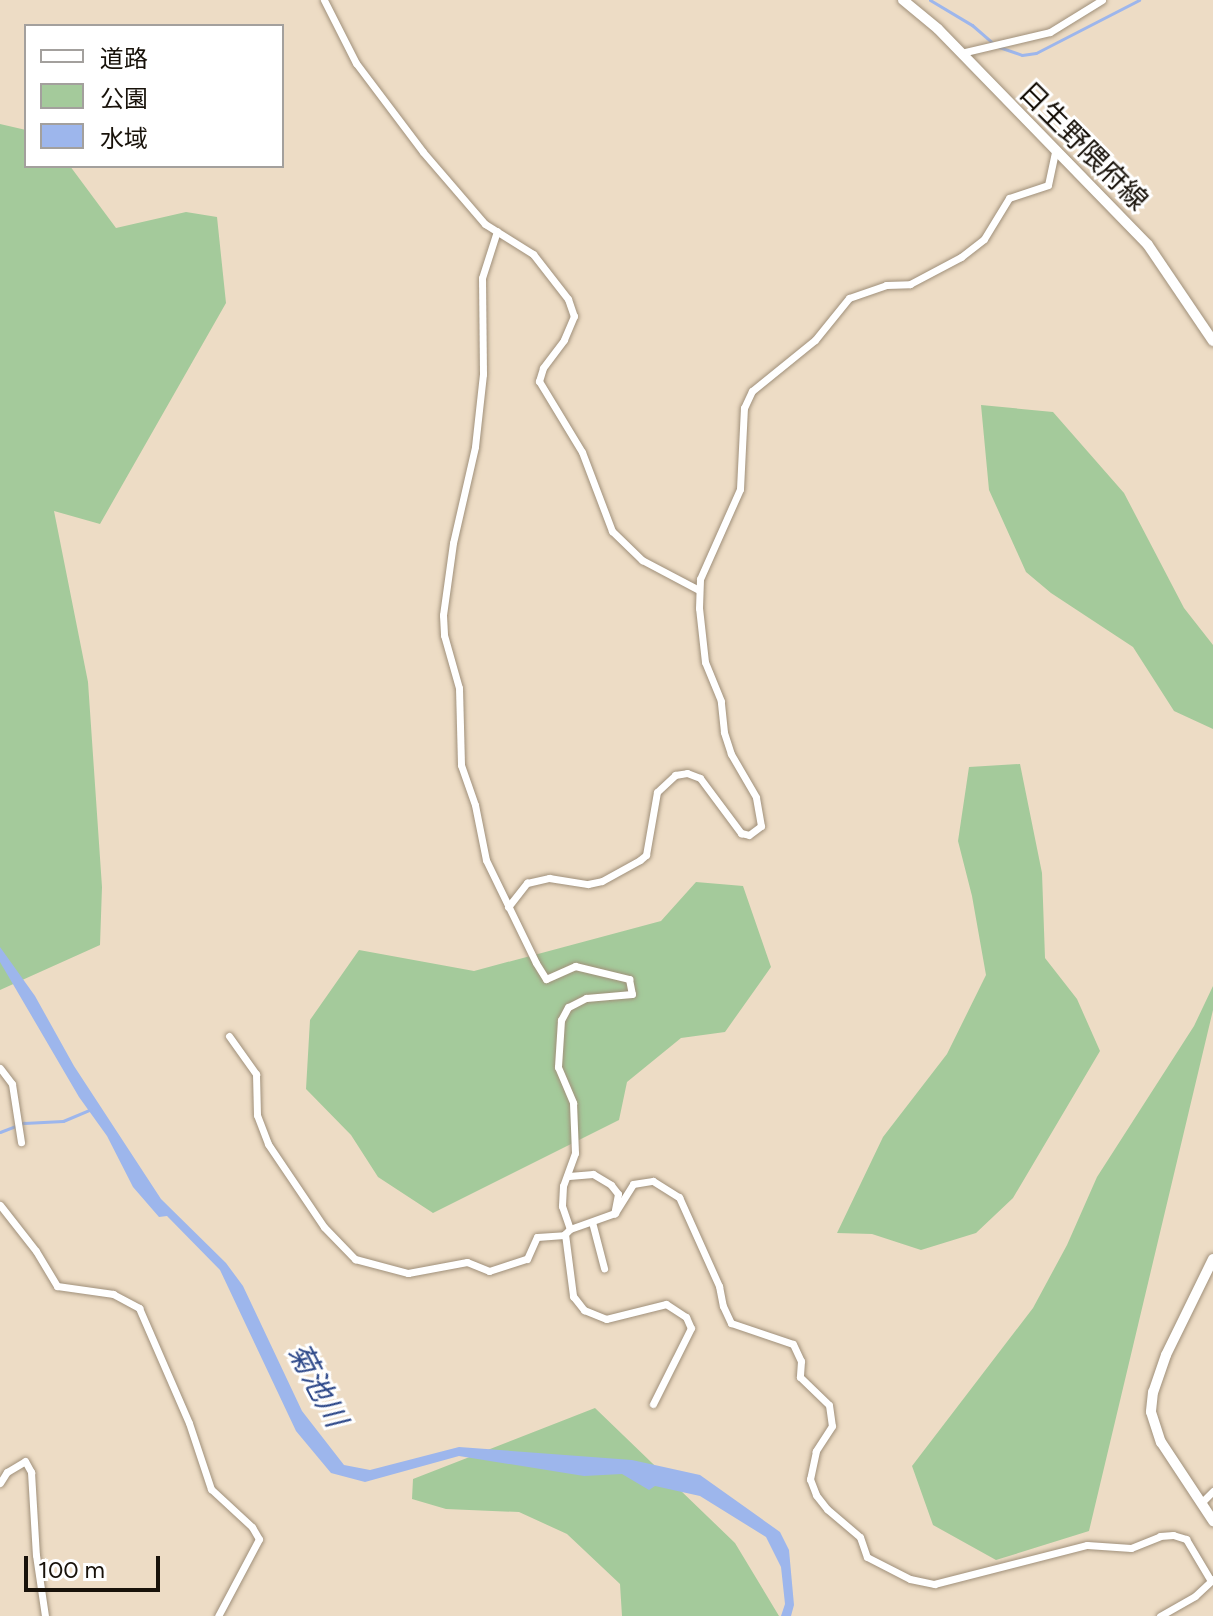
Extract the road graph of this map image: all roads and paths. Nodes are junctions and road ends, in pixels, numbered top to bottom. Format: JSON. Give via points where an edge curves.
{"nodes":[{"id":1,"x":324,"y":0,"type":"edge"},
{"id":2,"x":903,"y":0,"type":"edge"},
{"id":3,"x":1102,"y":0,"type":"edge"},
{"id":4,"x":961,"y":53,"type":"junction"},
{"id":5,"x":1055,"y":152,"type":"junction"},
{"id":6,"x":497,"y":231,"type":"junction"},
{"id":7,"x":1213,"y":341,"type":"edge"},
{"id":8,"x":699,"y":590,"type":"junction"},
{"id":9,"x":508,"y":907,"type":"junction"},
{"id":10,"x":229,"y":1036,"type":"dead end"},
{"id":11,"x":0,"y":1068,"type":"edge"},
{"id":12,"x":21,"y":1142,"type":"dead end"},
{"id":13,"x":569,"y":1176,"type":"junction"},
{"id":14,"x":0,"y":1205,"type":"edge"},
{"id":15,"x":614,"y":1214,"type":"junction"},
{"id":16,"x":592,"y":1222,"type":"junction"},
{"id":17,"x":568,"y":1232,"type":"junction"},
{"id":18,"x":1213,"y":1259,"type":"edge"},
{"id":19,"x":604,"y":1268,"type":"dead end"},
{"id":20,"x":653,"y":1404,"type":"dead end"},
{"id":21,"x":0,"y":1483,"type":"edge"},
{"id":22,"x":1213,"y":1491,"type":"edge"},
{"id":23,"x":1201,"y":1503,"type":"junction"},
{"id":24,"x":1213,"y":1521,"type":"edge"},
{"id":25,"x":1212,"y":1580,"type":"edge"},
{"id":26,"x":45,"y":1616,"type":"edge"},
{"id":27,"x":218,"y":1616,"type":"edge"},
{"id":28,"x":1160,"y":1616,"type":"edge"}],
"edges":[{"from":1,"to":6,"type":"street","via":[[356,63],[392,114],[485,224]]},
{"from":2,"to":4,"type":"main road","name":"日生野隈府線"},
{"from":3,"to":4,"type":"street","via":[[1050,32]]},
{"from":4,"to":5,"type":"main road","name":"日生野隈府線"},
{"from":5,"to":7,"type":"main road","name":"日生野隈府線","via":[[1148,245]]},
{"from":5,"to":8,"type":"street","via":[[1048,185],[1009,198],[984,239],[910,284],[886,285],[849,298],[815,340],[752,391],[744,408],[740,489]]},
{"from":6,"to":8,"type":"street","via":[[533,254],[568,299],[574,316],[539,381],[582,452],[612,531],[642,560]]},
{"from":6,"to":9,"type":"street","via":[[482,278],[483,374],[475,447],[443,615],[459,688],[461,765],[486,860]]},
{"from":8,"to":9,"type":"street","via":[[705,662],[721,701],[731,754],[756,797],[761,826],[749,835],[741,833],[700,778],[675,775],[657,792],[646,855],[602,881],[549,878],[527,883]]},
{"from":9,"to":13,"type":"street","via":[[546,979],[575,966],[629,979],[632,994],[586,998],[568,1007],[561,1020],[558,1067],[573,1103],[575,1153]]},
{"from":10,"to":17,"type":"street","via":[[256,1074],[257,1115],[268,1144],[347,1255],[408,1273],[467,1262],[489,1271],[527,1259],[537,1237]]},
{"from":11,"to":12,"type":"street","via":[[12,1084]]},
{"from":13,"to":15,"type":"street","via":[[593,1174],[611,1185],[618,1194]]},
{"from":13,"to":17,"type":"street","via":[[562,1206]]},
{"from":14,"to":27,"type":"street","via":[[57,1286],[113,1294],[139,1308],[211,1489],[259,1539]]},
{"from":15,"to":16,"type":"street"},
{"from":15,"to":25,"type":"street","via":[[633,1184],[664,1185],[684,1205],[731,1323],[798,1349],[800,1377],[829,1405],[833,1418],[816,1451],[810,1479],[827,1509],[860,1537],[867,1557],[910,1579],[934,1584],[1087,1545],[1131,1548],[1173,1535],[1186,1539]]},
{"from":16,"to":17,"type":"street"},
{"from":16,"to":19,"type":"street"},
{"from":17,"to":20,"type":"street","via":[[573,1296],[584,1310],[606,1319],[666,1304],[686,1317],[691,1328]]},
{"from":18,"to":23,"type":"main road","via":[[1166,1355],[1151,1412],[1161,1442]]},
{"from":21,"to":26,"type":"street","via":[[25,1461],[31,1472]]},
{"from":22,"to":23,"type":"street"},
{"from":23,"to":24,"type":"main road"},
{"from":25,"to":28,"type":"street"}]}
